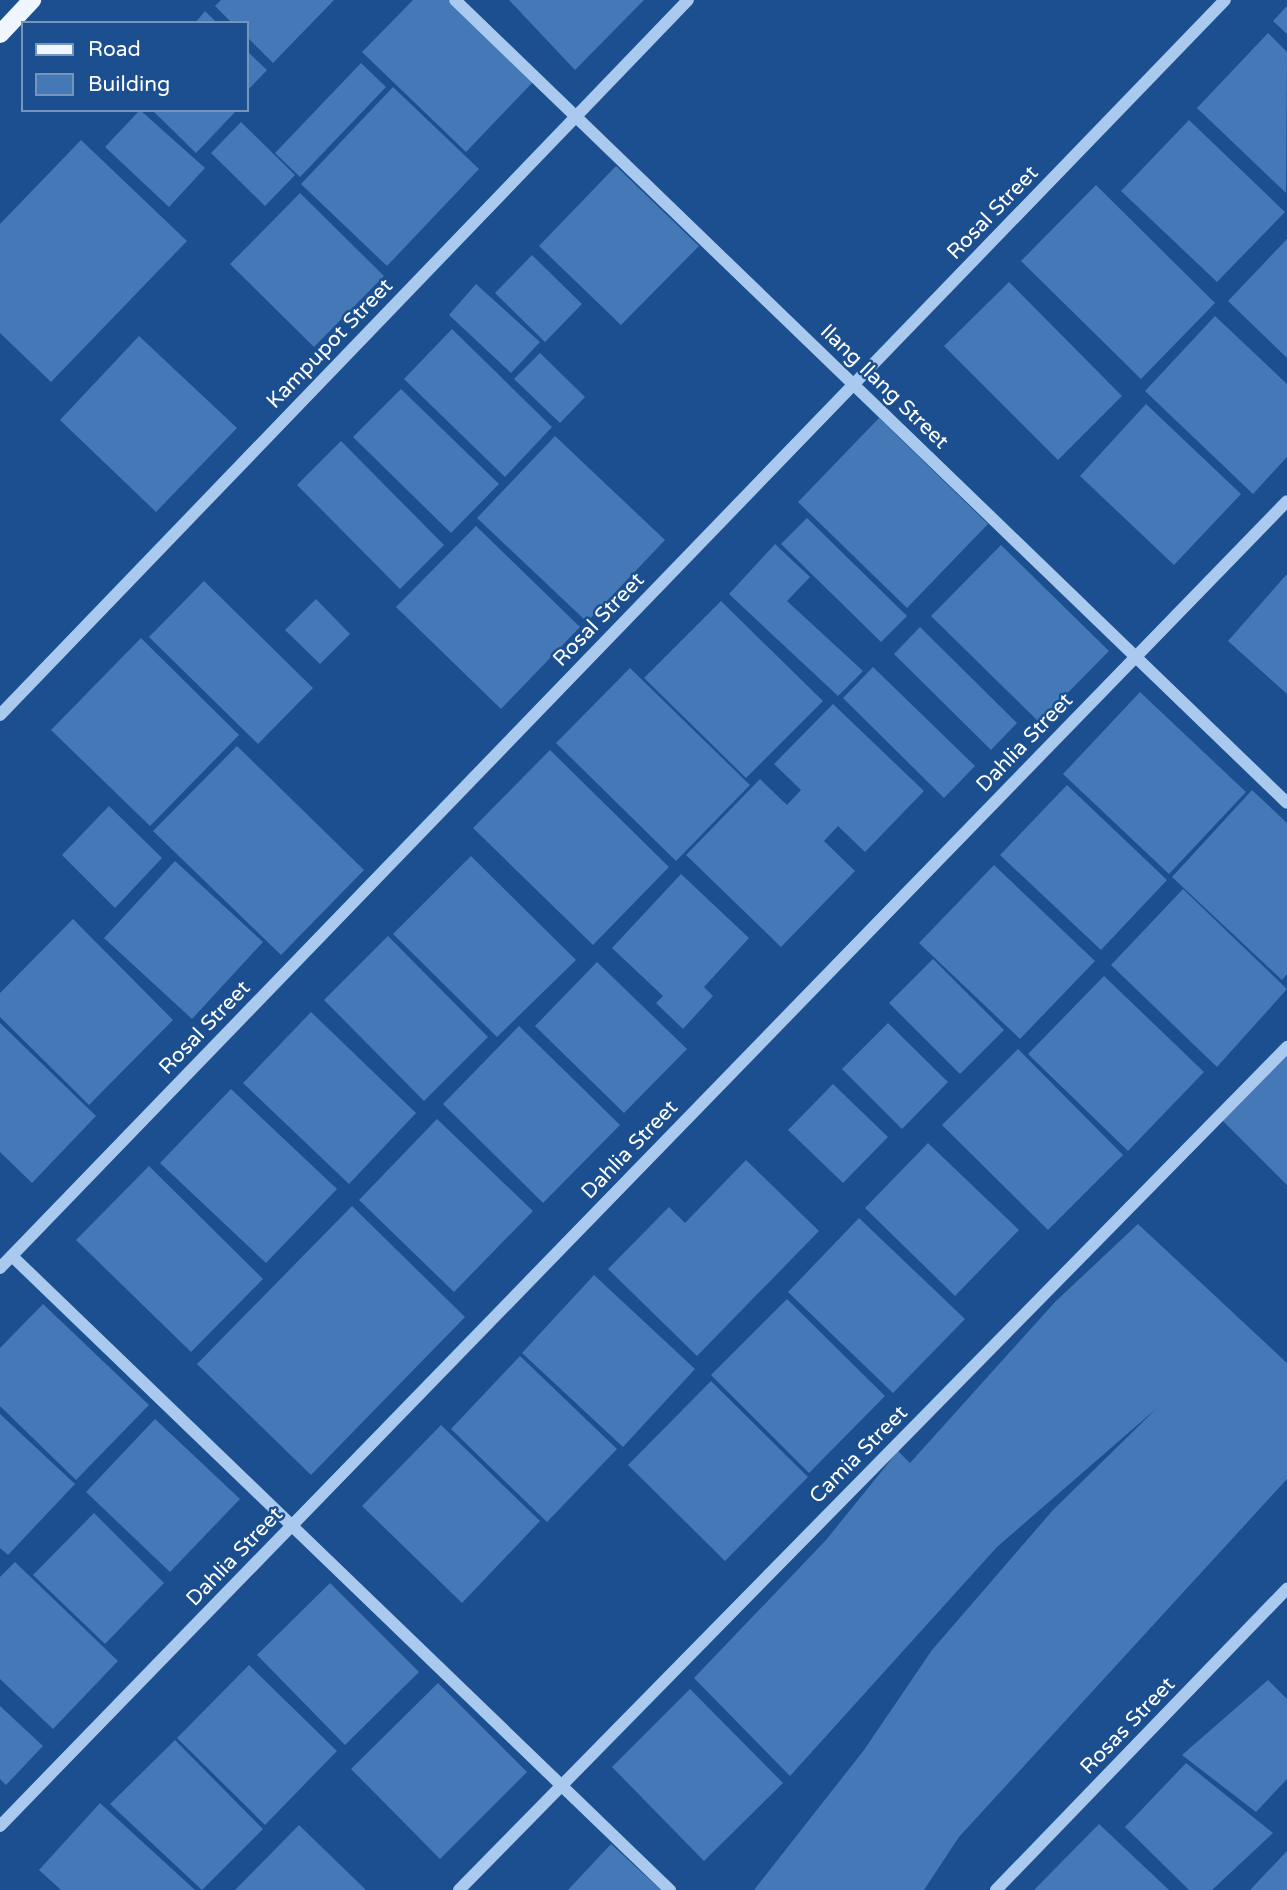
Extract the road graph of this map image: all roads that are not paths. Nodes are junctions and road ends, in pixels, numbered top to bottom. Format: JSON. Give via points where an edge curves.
{"nodes":[{"id":1,"x":32,"y":0,"type":"edge"},
{"id":2,"x":455,"y":0,"type":"edge"},
{"id":3,"x":688,"y":0,"type":"edge"},
{"id":4,"x":1225,"y":0,"type":"edge"},
{"id":5,"x":0,"y":34,"type":"edge"},
{"id":6,"x":576,"y":115,"type":"junction"},
{"id":7,"x":853,"y":384,"type":"junction"},
{"id":8,"x":1287,"y":501,"type":"edge"},
{"id":9,"x":1136,"y":657,"type":"junction"},
{"id":10,"x":0,"y":715,"type":"edge"},
{"id":11,"x":1287,"y":803,"type":"edge"},
{"id":12,"x":1287,"y":1047,"type":"edge"},
{"id":13,"x":12,"y":1256,"type":"junction"},
{"id":14,"x":0,"y":1268,"type":"edge"},
{"id":15,"x":293,"y":1526,"type":"junction"},
{"id":16,"x":1287,"y":1590,"type":"edge"},
{"id":17,"x":561,"y":1785,"type":"junction"},
{"id":18,"x":0,"y":1826,"type":"edge"},
{"id":19,"x":459,"y":1890,"type":"edge"},
{"id":20,"x":670,"y":1890,"type":"edge"},
{"id":21,"x":996,"y":1890,"type":"edge"}],
"edges":[{"from":1,"to":5,"type":"main road"},
{"from":2,"to":6,"type":"street","name":"Ilang Ilang Street"},
{"from":3,"to":6,"type":"street","name":"Kampupot Street"},
{"from":4,"to":7,"type":"street","name":"Rosal Street"},
{"from":6,"to":7,"type":"street","name":"Ilang Ilang Street"},
{"from":6,"to":10,"type":"street","name":"Kampupot Street"},
{"from":7,"to":9,"type":"street","name":"Ilang Ilang Street"},
{"from":7,"to":13,"type":"street","name":"Rosal Street"},
{"from":8,"to":9,"type":"street","name":"Dahlia Street"},
{"from":9,"to":11,"type":"street","name":"Ilang Ilang Street"},
{"from":9,"to":15,"type":"street","name":"Dahlia Street"},
{"from":12,"to":17,"type":"street","name":"Camia Street"},
{"from":13,"to":14,"type":"street","name":"Rosal Street"},
{"from":13,"to":15,"type":"street"},
{"from":15,"to":17,"type":"street"},
{"from":15,"to":18,"type":"street","name":"Dahlia Street"},
{"from":16,"to":21,"type":"street","name":"Rosas Street"},
{"from":17,"to":19,"type":"street","name":"Camia Street"},
{"from":17,"to":20,"type":"street"}]}
